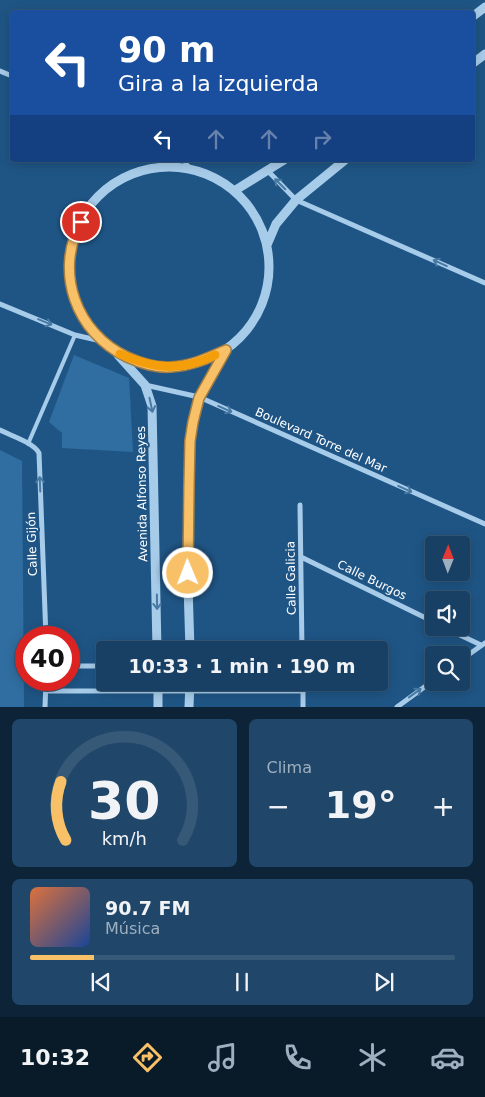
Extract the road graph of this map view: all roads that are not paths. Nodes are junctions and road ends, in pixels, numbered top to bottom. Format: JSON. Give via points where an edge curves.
{"nodes":[{"id":1,"x":485,"y":7,"type":"edge"},
{"id":2,"x":475,"y":15,"type":"edge"},
{"id":3,"x":485,"y":54,"type":"edge"},
{"id":4,"x":475,"y":62,"type":"edge"},
{"id":5,"x":185,"y":162,"type":"edge"},
{"id":6,"x":281,"y":162,"type":"edge"},
{"id":7,"x":342,"y":162,"type":"edge"},
{"id":8,"x":190,"y":170,"type":"junction"},
{"id":9,"x":268,"y":171,"type":"junction"},
{"id":10,"x":234,"y":191,"type":"junction"},
{"id":11,"x":296,"y":200,"type":"junction"},
{"id":12,"x":267,"y":245,"type":"junction"},
{"id":13,"x":485,"y":283,"type":"edge"},
{"id":14,"x":0,"y":304,"type":"edge"},
{"id":15,"x":75,"y":335,"type":"junction"},
{"id":16,"x":101,"y":341,"type":"junction"},
{"id":17,"x":226,"y":350,"type":"junction"},
{"id":18,"x":114,"y":351,"type":"junction"},
{"id":19,"x":145,"y":385,"type":"junction"},
{"id":20,"x":199,"y":398,"type":"junction"},
{"id":21,"x":0,"y":430,"type":"edge"},
{"id":22,"x":28,"y":444,"type":"junction"},
{"id":23,"x":300,"y":505,"type":"dead end"},
{"id":24,"x":485,"y":524,"type":"edge"},
{"id":25,"x":301,"y":557,"type":"junction"},
{"id":26,"x":425,"y":618,"type":"edge"},
{"id":27,"x":45,"y":626,"type":"edge"},
{"id":28,"x":464,"y":636,"type":"edge"},
{"id":29,"x":157,"y":641,"type":"edge"},
{"id":30,"x":190,"y":641,"type":"edge"},
{"id":31,"x":302,"y":641,"type":"edge"},
{"id":32,"x":483,"y":644,"type":"edge"},
{"id":33,"x":470,"y":653,"type":"edge"},
{"id":34,"x":80,"y":666,"type":"edge"},
{"id":35,"x":96,"y":666,"type":"edge"},
{"id":36,"x":425,"y":687,"type":"edge"},
{"id":37,"x":96,"y":689,"type":"edge"},
{"id":38,"x":80,"y":690,"type":"edge"},
{"id":39,"x":46,"y":691,"type":"edge"},
{"id":40,"x":158,"y":691,"type":"edge"},
{"id":41,"x":190,"y":691,"type":"edge"},
{"id":42,"x":303,"y":691,"type":"edge"},
{"id":43,"x":45,"y":707,"type":"edge"},
{"id":44,"x":158,"y":707,"type":"edge"},
{"id":45,"x":189,"y":707,"type":"edge"},
{"id":46,"x":303,"y":707,"type":"edge"},
{"id":47,"x":397,"y":707,"type":"edge"}],
"edges":[{"from":1,"to":2,"type":"street"},
{"from":3,"to":4,"type":"street"},
{"from":5,"to":8,"type":"street"},
{"from":6,"to":9,"type":"street"},
{"from":7,"to":11,"type":"street"},
{"from":8,"to":10,"type":"street","via":[[213,178]]},
{"from":8,"to":16,"type":"street","via":[[161,168],[133,174],[107,188],[87,209],[74,235],[68,263],[72,292],[83,318]]},
{"from":9,"to":10,"type":"street"},
{"from":11,"to":9,"type":"street","one_way":true},
{"from":10,"to":12,"type":"street","via":[[260,225]]},
{"from":11,"to":12,"type":"street","via":[[276,224]]},
{"from":13,"to":11,"type":"street","one_way":true},
{"from":12,"to":17,"type":"street","via":[[269,275],[262,304],[247,330]]},
{"from":14,"to":15,"type":"street","one_way":true},
{"from":15,"to":16,"type":"street"},
{"from":15,"to":22,"type":"lane"},
{"from":16,"to":18,"type":"street"},
{"from":17,"to":18,"type":"street","via":[[199,363],[170,367],[141,363]]},
{"from":17,"to":20,"type":"street"},
{"from":18,"to":19,"type":"street","name":"Avenida Alfonso Reyes"},
{"from":19,"to":20,"type":"street","name":"Boulevard Torre del Mar"},
{"from":19,"to":29,"type":"street","name":"Avenida Alfonso Reyes","one_way":true,"via":[[152,406]]},
{"from":20,"to":24,"type":"street","name":"Boulevard Torre del Mar","one_way":true},
{"from":20,"to":30,"type":"street","via":[[190,441]]},
{"from":21,"to":22,"type":"street"},
{"from":27,"to":22,"type":"street","name":"Calle Gijón","one_way":true,"via":[[38,451]]},
{"from":23,"to":25,"type":"street","name":"Calle Galicia"},
{"from":25,"to":26,"type":"street","name":"Calle Burgos"},
{"from":25,"to":31,"type":"street","name":"Calle Galicia"},
{"from":28,"to":32,"type":"street"},
{"from":32,"to":33,"type":"street"},
{"from":34,"to":35,"type":"street"},
{"from":47,"to":36,"type":"street","one_way":true},
{"from":37,"to":38,"type":"street"},
{"from":39,"to":43,"type":"street"},
{"from":40,"to":44,"type":"street"},
{"from":41,"to":45,"type":"street"},
{"from":42,"to":46,"type":"street"}]}
